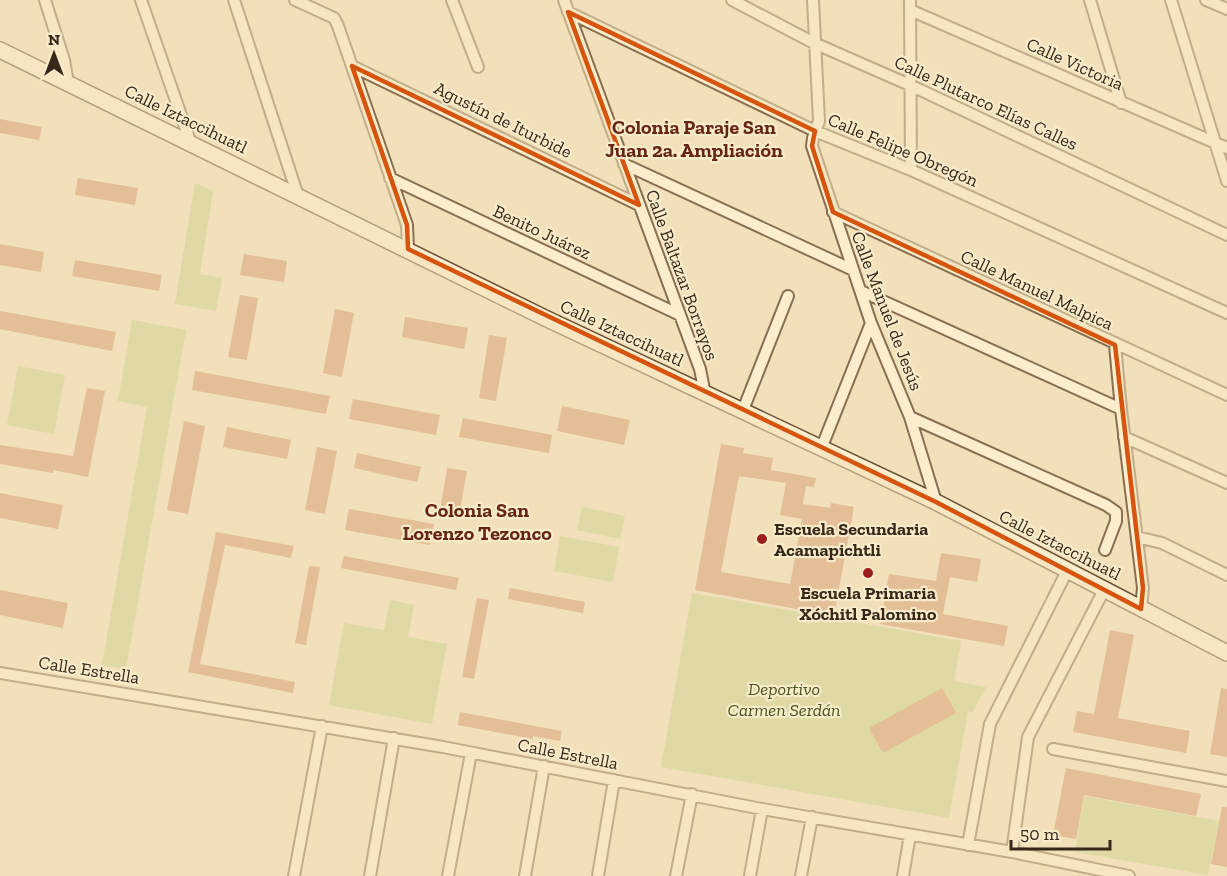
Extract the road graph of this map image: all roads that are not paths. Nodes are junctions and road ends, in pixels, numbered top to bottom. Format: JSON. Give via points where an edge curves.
{"nodes":[{"id":1,"x":45,"y":0,"type":"edge"},
{"id":2,"x":141,"y":0,"type":"edge"},
{"id":3,"x":234,"y":0,"type":"edge"},
{"id":4,"x":295,"y":0,"type":"edge"},
{"id":5,"x":452,"y":0,"type":"edge"},
{"id":6,"x":564,"y":0,"type":"edge"},
{"id":7,"x":732,"y":0,"type":"edge"},
{"id":8,"x":813,"y":0,"type":"edge"},
{"id":9,"x":1090,"y":0,"type":"edge"},
{"id":10,"x":1171,"y":0,"type":"edge"},
{"id":11,"x":1206,"y":0,"type":"edge"},
{"id":12,"x":910,"y":5,"type":"edge"},
{"id":13,"x":1227,"y":9,"type":"edge"},
{"id":14,"x":568,"y":12,"type":"junction"},
{"id":15,"x":814,"y":43,"type":"junction"},
{"id":16,"x":0,"y":50,"type":"edge"},
{"id":17,"x":352,"y":66,"type":"junction"},
{"id":18,"x":478,"y":67,"type":"dead end"},
{"id":19,"x":68,"y":83,"type":"junction"},
{"id":20,"x":912,"y":86,"type":"junction"},
{"id":21,"x":1121,"y":103,"type":"junction"},
{"id":22,"x":815,"y":131,"type":"junction"},
{"id":23,"x":1215,"y":142,"type":"junction"},
{"id":24,"x":191,"y":144,"type":"junction"},
{"id":25,"x":1227,"y":147,"type":"edge"},
{"id":26,"x":624,"y":164,"type":"junction"},
{"id":27,"x":911,"y":170,"type":"junction"},
{"id":28,"x":390,"y":178,"type":"junction"},
{"id":29,"x":1227,"y":181,"type":"edge"},
{"id":30,"x":298,"y":196,"type":"junction"},
{"id":31,"x":639,"y":205,"type":"junction"},
{"id":32,"x":833,"y":212,"type":"junction"},
{"id":33,"x":1227,"y":235,"type":"edge"},
{"id":34,"x":408,"y":249,"type":"junction"},
{"id":35,"x":853,"y":270,"type":"junction"},
{"id":36,"x":861,"y":291,"type":"junction"},
{"id":37,"x":788,"y":296,"type":"dead end"},
{"id":38,"x":1227,"y":313,"type":"edge"},
{"id":39,"x":680,"y":315,"type":"junction"},
{"id":40,"x":871,"y":323,"type":"junction"},
{"id":41,"x":1115,"y":345,"type":"junction"},
{"id":42,"x":705,"y":394,"type":"junction"},
{"id":43,"x":1227,"y":395,"type":"edge"},
{"id":44,"x":1121,"y":409,"type":"junction"},
{"id":45,"x":743,"y":410,"type":"junction"},
{"id":46,"x":910,"y":417,"type":"junction"},
{"id":47,"x":1124,"y":437,"type":"junction"},
{"id":48,"x":821,"y":449,"type":"junction"},
{"id":49,"x":1227,"y":483,"type":"edge"},
{"id":50,"x":936,"y":502,"type":"junction"},
{"id":51,"x":1137,"y":537,"type":"junction"},
{"id":52,"x":1105,"y":550,"type":"dead end"},
{"id":53,"x":1067,"y":571,"type":"junction"},
{"id":54,"x":1227,"y":575,"type":"edge"},
{"id":55,"x":1104,"y":590,"type":"junction"},
{"id":56,"x":1141,"y":609,"type":"junction"},
{"id":57,"x":1227,"y":653,"type":"edge"},
{"id":58,"x":0,"y":673,"type":"edge"},
{"id":59,"x":322,"y":726,"type":"junction"},
{"id":60,"x":394,"y":738,"type":"junction"},
{"id":61,"x":1053,"y":749,"type":"dead end"},
{"id":62,"x":471,"y":753,"type":"junction"},
{"id":63,"x":544,"y":766,"type":"junction"},
{"id":64,"x":614,"y":780,"type":"junction"},
{"id":65,"x":1227,"y":781,"type":"edge"},
{"id":66,"x":692,"y":794,"type":"junction"},
{"id":67,"x":762,"y":809,"type":"junction"},
{"id":68,"x":812,"y":817,"type":"junction"},
{"id":69,"x":910,"y":835,"type":"junction"},
{"id":70,"x":968,"y":845,"type":"junction"},
{"id":71,"x":1012,"y":852,"type":"junction"},
{"id":72,"x":294,"y":876,"type":"edge"},
{"id":73,"x":370,"y":876,"type":"edge"},
{"id":74,"x":448,"y":876,"type":"edge"},
{"id":75,"x":525,"y":876,"type":"edge"},
{"id":76,"x":597,"y":876,"type":"edge"},
{"id":77,"x":676,"y":876,"type":"edge"},
{"id":78,"x":750,"y":876,"type":"edge"},
{"id":79,"x":801,"y":876,"type":"edge"},
{"id":80,"x":903,"y":876,"type":"edge"},
{"id":81,"x":1129,"y":876,"type":"edge"}],
"edges":[{"from":1,"to":19,"type":"street"},
{"from":2,"to":24,"type":"street"},
{"from":3,"to":30,"type":"street"},
{"from":4,"to":17,"type":"street","via":[[334,18]]},
{"from":5,"to":18,"type":"street"},
{"from":6,"to":14,"type":"street","name":"Calle Baltazar Borrayos"},
{"from":7,"to":15,"type":"street","name":"Calle Plutarco Elías Calles"},
{"from":8,"to":15,"type":"street","name":"Calle Manuel de Jesús"},
{"from":9,"to":21,"type":"street"},
{"from":10,"to":23,"type":"street"},
{"from":11,"to":13,"type":"street"},
{"from":12,"to":20,"type":"street"},
{"from":12,"to":21,"type":"street","name":"Calle Victoria"},
{"from":14,"to":22,"type":"street","name":"Calle Felipe Obregón"},
{"from":14,"to":26,"type":"street","name":"Calle Baltazar Borrayos"},
{"from":15,"to":20,"type":"street","name":"Calle Plutarco Elías Calles"},
{"from":15,"to":22,"type":"street","name":"Calle Manuel de Jesús","via":[[819,121]]},
{"from":16,"to":19,"type":"street","name":"Calle Iztaccihuatl"},
{"from":17,"to":28,"type":"street"},
{"from":17,"to":31,"type":"street","name":"Agustín de Iturbide"},
{"from":19,"to":24,"type":"street","name":"Calle Iztaccihuatl"},
{"from":20,"to":27,"type":"street"},
{"from":20,"to":33,"type":"street","name":"Calle Plutarco Elías Calles"},
{"from":21,"to":23,"type":"street","name":"Calle Victoria"},
{"from":22,"to":27,"type":"street","name":"Calle Felipe Obregón"},
{"from":22,"to":32,"type":"street","name":"Calle Manuel de Jesús","via":[[812,146]]},
{"from":23,"to":25,"type":"street","name":"Calle Victoria"},
{"from":23,"to":29,"type":"street"},
{"from":24,"to":30,"type":"street","name":"Calle Iztaccihuatl"},
{"from":26,"to":31,"type":"street","name":"Calle Baltazar Borrayos"},
{"from":26,"to":35,"type":"street"},
{"from":27,"to":38,"type":"street","name":"Calle Felipe Obregón"},
{"from":28,"to":34,"type":"street","via":[[407,225]]},
{"from":28,"to":39,"type":"street","name":"Benito Juárez"},
{"from":30,"to":34,"type":"street","name":"Calle Iztaccihuatl"},
{"from":31,"to":39,"type":"street","name":"Calle Baltazar Borrayos"},
{"from":32,"to":35,"type":"street","name":"Calle Manuel de Jesús"},
{"from":32,"to":41,"type":"street","name":"Calle Manuel Malpica"},
{"from":34,"to":42,"type":"street","name":"Calle Iztaccihuatl"},
{"from":35,"to":36,"type":"street","name":"Calle Manuel de Jesús"},
{"from":36,"to":40,"type":"street","name":"Calle Manuel de Jesús"},
{"from":36,"to":44,"type":"street"},
{"from":37,"to":45,"type":"street"},
{"from":39,"to":42,"type":"street","name":"Calle Baltazar Borrayos"},
{"from":40,"to":46,"type":"street","name":"Calle Manuel de Jesús"},
{"from":40,"to":48,"type":"street"},
{"from":41,"to":43,"type":"street","name":"Calle Manuel Malpica"},
{"from":41,"to":44,"type":"street"},
{"from":42,"to":45,"type":"street","name":"Calle Iztaccihuatl"},
{"from":44,"to":47,"type":"street"},
{"from":45,"to":48,"type":"street","name":"Calle Iztaccihuatl"},
{"from":46,"to":50,"type":"street","name":"Calle Manuel de Jesús"},
{"from":46,"to":52,"type":"street","via":[[1106,505],[1116,512],[1116,520]]},
{"from":47,"to":49,"type":"street"},
{"from":47,"to":51,"type":"street"},
{"from":48,"to":50,"type":"street","name":"Calle Iztaccihuatl"},
{"from":50,"to":53,"type":"street","name":"Calle Iztaccihuatl"},
{"from":51,"to":54,"type":"street","via":[[1162,543]]},
{"from":51,"to":56,"type":"street","via":[[1143,588]]},
{"from":53,"to":55,"type":"street","name":"Calle Iztaccihuatl"},
{"from":53,"to":70,"type":"street","via":[[990,724]]},
{"from":55,"to":56,"type":"street","name":"Calle Iztaccihuatl"},
{"from":55,"to":71,"type":"street","via":[[1028,737]]},
{"from":56,"to":57,"type":"street","name":"Calle Iztaccihuatl"},
{"from":58,"to":59,"type":"street","name":"Calle Estrella"},
{"from":59,"to":60,"type":"street","name":"Calle Estrella"},
{"from":59,"to":72,"type":"street"},
{"from":60,"to":62,"type":"street","name":"Calle Estrella"},
{"from":60,"to":73,"type":"street"},
{"from":61,"to":65,"type":"street"},
{"from":62,"to":63,"type":"street","name":"Calle Estrella"},
{"from":62,"to":74,"type":"street"},
{"from":63,"to":64,"type":"street","name":"Calle Estrella"},
{"from":63,"to":75,"type":"street"},
{"from":64,"to":66,"type":"street","name":"Calle Estrella"},
{"from":64,"to":76,"type":"street"},
{"from":66,"to":67,"type":"street","name":"Calle Estrella"},
{"from":66,"to":77,"type":"street"},
{"from":67,"to":68,"type":"street","name":"Calle Estrella"},
{"from":67,"to":78,"type":"street"},
{"from":68,"to":69,"type":"street","name":"Calle Estrella"},
{"from":68,"to":79,"type":"street"},
{"from":69,"to":70,"type":"street","name":"Calle Estrella"},
{"from":69,"to":80,"type":"street"},
{"from":70,"to":71,"type":"street","name":"Calle Estrella"},
{"from":71,"to":81,"type":"street","name":"Calle Estrella"}]}
